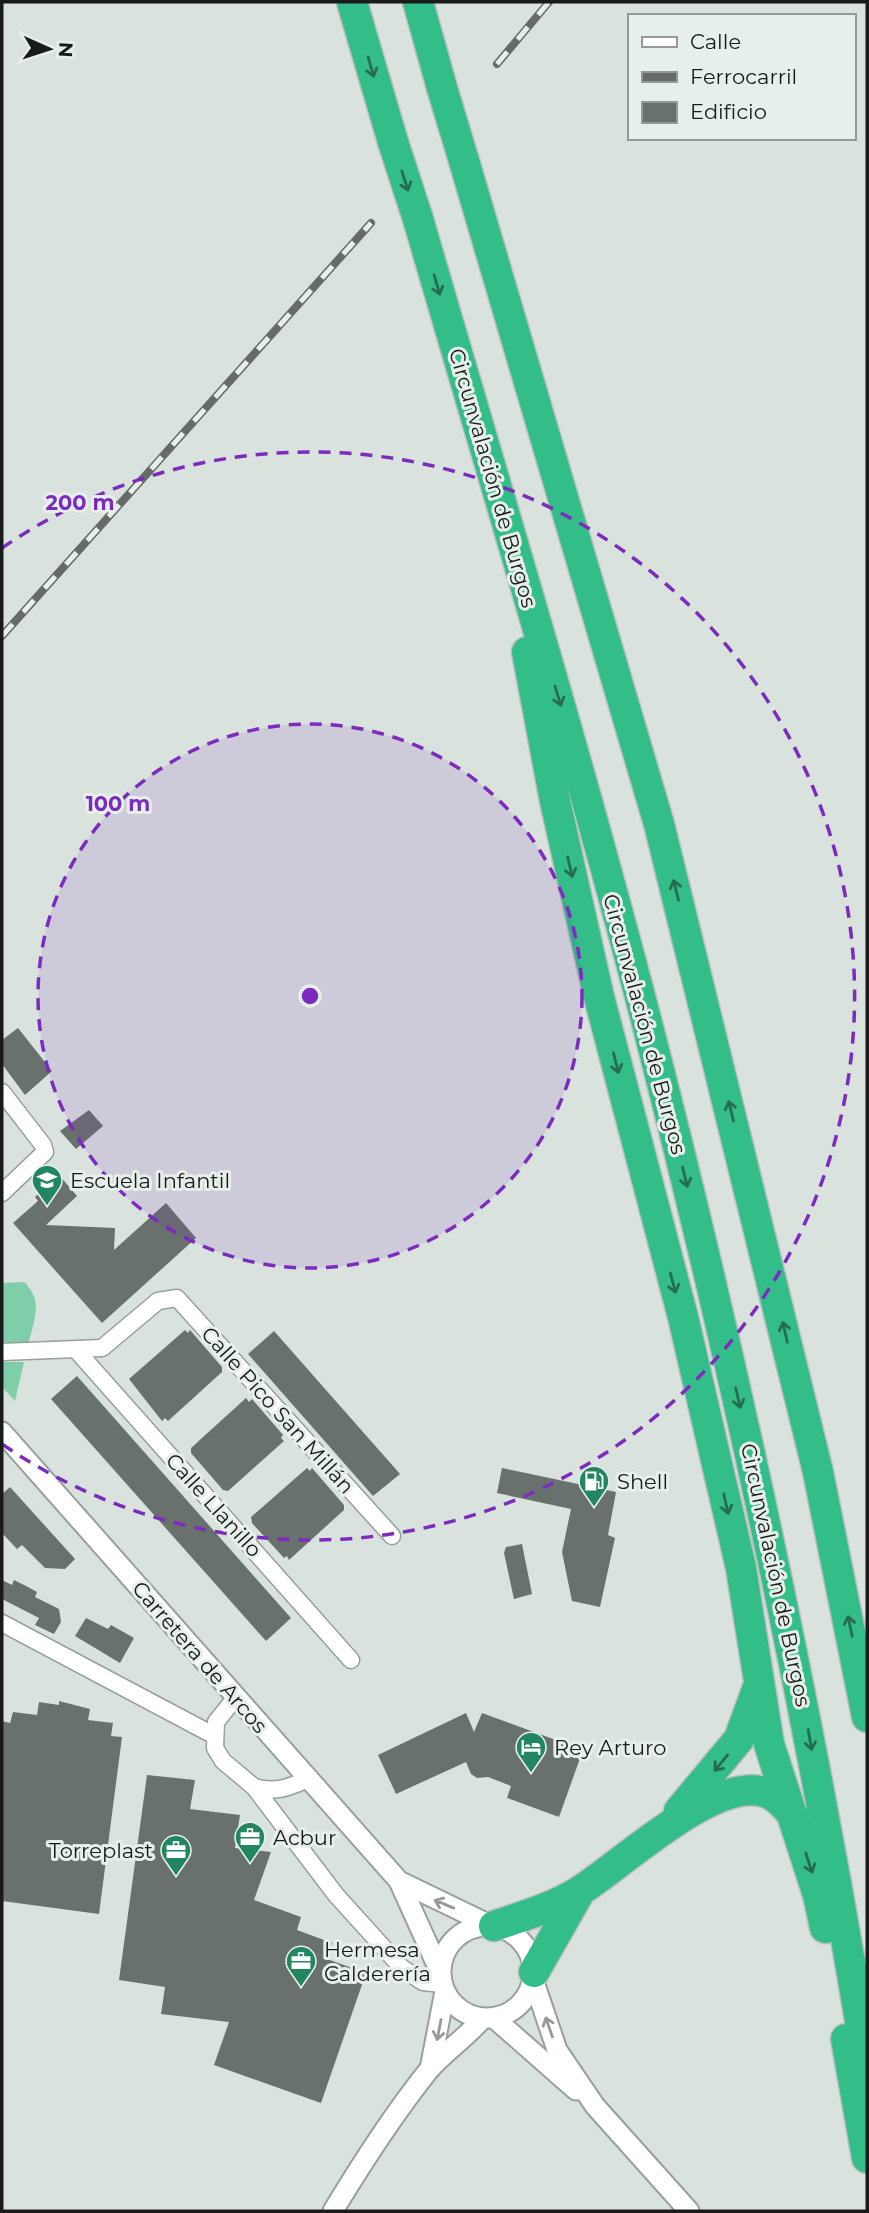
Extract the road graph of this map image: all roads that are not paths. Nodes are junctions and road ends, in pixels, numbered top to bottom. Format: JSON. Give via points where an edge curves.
{"nodes":[{"id":1,"x":352,"y":2,"type":"edge"},
{"id":2,"x":418,"y":2,"type":"edge"},
{"id":3,"x":496,"y":490,"type":"junction"},
{"id":4,"x":2,"y":1092,"type":"edge"},
{"id":5,"x":2,"y":1193,"type":"edge"},
{"id":6,"x":77,"y":1351,"type":"junction"},
{"id":7,"x":2,"y":1352,"type":"edge"},
{"id":8,"x":2,"y":1432,"type":"edge"},
{"id":9,"x":392,"y":1536,"type":"dead end"},
{"id":10,"x":2,"y":1623,"type":"edge"},
{"id":11,"x":351,"y":1660,"type":"dead end"},
{"id":12,"x":760,"y":1680,"type":"junction"},
{"id":13,"x":236,"y":1697,"type":"junction"},
{"id":14,"x":867,"y":1717,"type":"edge"},
{"id":15,"x":213,"y":1735,"type":"junction"},
{"id":16,"x":308,"y":1779,"type":"junction"},
{"id":17,"x":254,"y":1787,"type":"junction"},
{"id":18,"x":793,"y":1815,"type":"junction"},
{"id":19,"x":663,"y":1830,"type":"junction"},
{"id":20,"x":400,"y":1881,"type":"junction"},
{"id":21,"x":580,"y":1891,"type":"junction"},
{"id":22,"x":492,"y":1926,"type":"junction"},
{"id":23,"x":534,"y":1975,"type":"junction"},
{"id":24,"x":443,"y":1983,"type":"junction"},
{"id":25,"x":488,"y":2018,"type":"junction"},
{"id":26,"x":867,"y":2063,"type":"edge"},
{"id":27,"x":430,"y":2068,"type":"junction"},
{"id":28,"x":595,"y":2106,"type":"junction"},
{"id":29,"x":867,"y":2158,"type":"edge"},
{"id":30,"x":333,"y":2211,"type":"edge"},
{"id":31,"x":689,"y":2211,"type":"edge"}],
"edges":[{"from":1,"to":3,"type":"highway","name":"Circunvalación de Burgos","one_way":true,"bridge":true},
{"from":14,"to":2,"type":"highway","one_way":true,"bridge":true,"via":[[815,1459],[659,824]]},
{"from":3,"to":12,"type":"highway","one_way":true,"via":[[561,827],[602,1010],[682,1317],[740,1569]]},
{"from":3,"to":26,"type":"highway","name":"Circunvalación de Burgos","one_way":true,"via":[[648,1026],[753,1460],[802,1696]]},
{"from":4,"to":5,"type":"street","via":[[45,1152]]},
{"from":6,"to":7,"type":"street"},
{"from":6,"to":9,"type":"street","name":"Calle Pico San Millán","via":[[102,1348],[158,1301],[177,1298]]},
{"from":6,"to":11,"type":"street","name":"Calle Llanillo"},
{"from":8,"to":13,"type":"street","name":"Carretera de Arcos"},
{"from":10,"to":15,"type":"street"},
{"from":12,"to":18,"type":"highway","via":[[769,1744]]},
{"from":12,"to":19,"type":"highway","one_way":true,"via":[[739,1739]]},
{"from":13,"to":15,"type":"street","via":[[216,1722]]},
{"from":13,"to":16,"type":"street","name":"Carretera de Arcos"},
{"from":15,"to":17,"type":"street","via":[[223,1761]]},
{"from":16,"to":17,"type":"street","via":[[286,1789]]},
{"from":16,"to":20,"type":"street","name":"Carretera de Arcos"},
{"from":17,"to":24,"type":"street","via":[[336,1895],[402,1968],[423,1982]]},
{"from":18,"to":19,"type":"highway","via":[[764,1791],[741,1791],[715,1800]]},
{"from":18,"to":29,"type":"highway","one_way":true,"via":[[818,1895]]},
{"from":19,"to":21,"type":"highway"},
{"from":22,"to":20,"type":"street","one_way":true},
{"from":20,"to":24,"type":"street"},
{"from":21,"to":22,"type":"highway","via":[[550,1907]]},
{"from":21,"to":23,"type":"highway"},
{"from":22,"to":23,"type":"street","via":[[515,1934],[527,1948]]},
{"from":22,"to":24,"type":"street","via":[[466,1930],[455,1939],[445,1952]]},
{"from":23,"to":25,"type":"street","via":[[527,1997],[517,2007]]},
{"from":28,"to":23,"type":"street","one_way":true,"via":[[557,2050]]},
{"from":24,"to":25,"type":"street","via":[[462,2011]]},
{"from":24,"to":27,"type":"street","one_way":true},
{"from":25,"to":27,"type":"street"},
{"from":25,"to":28,"type":"street"},
{"from":27,"to":30,"type":"street"},
{"from":28,"to":31,"type":"street"}]}
